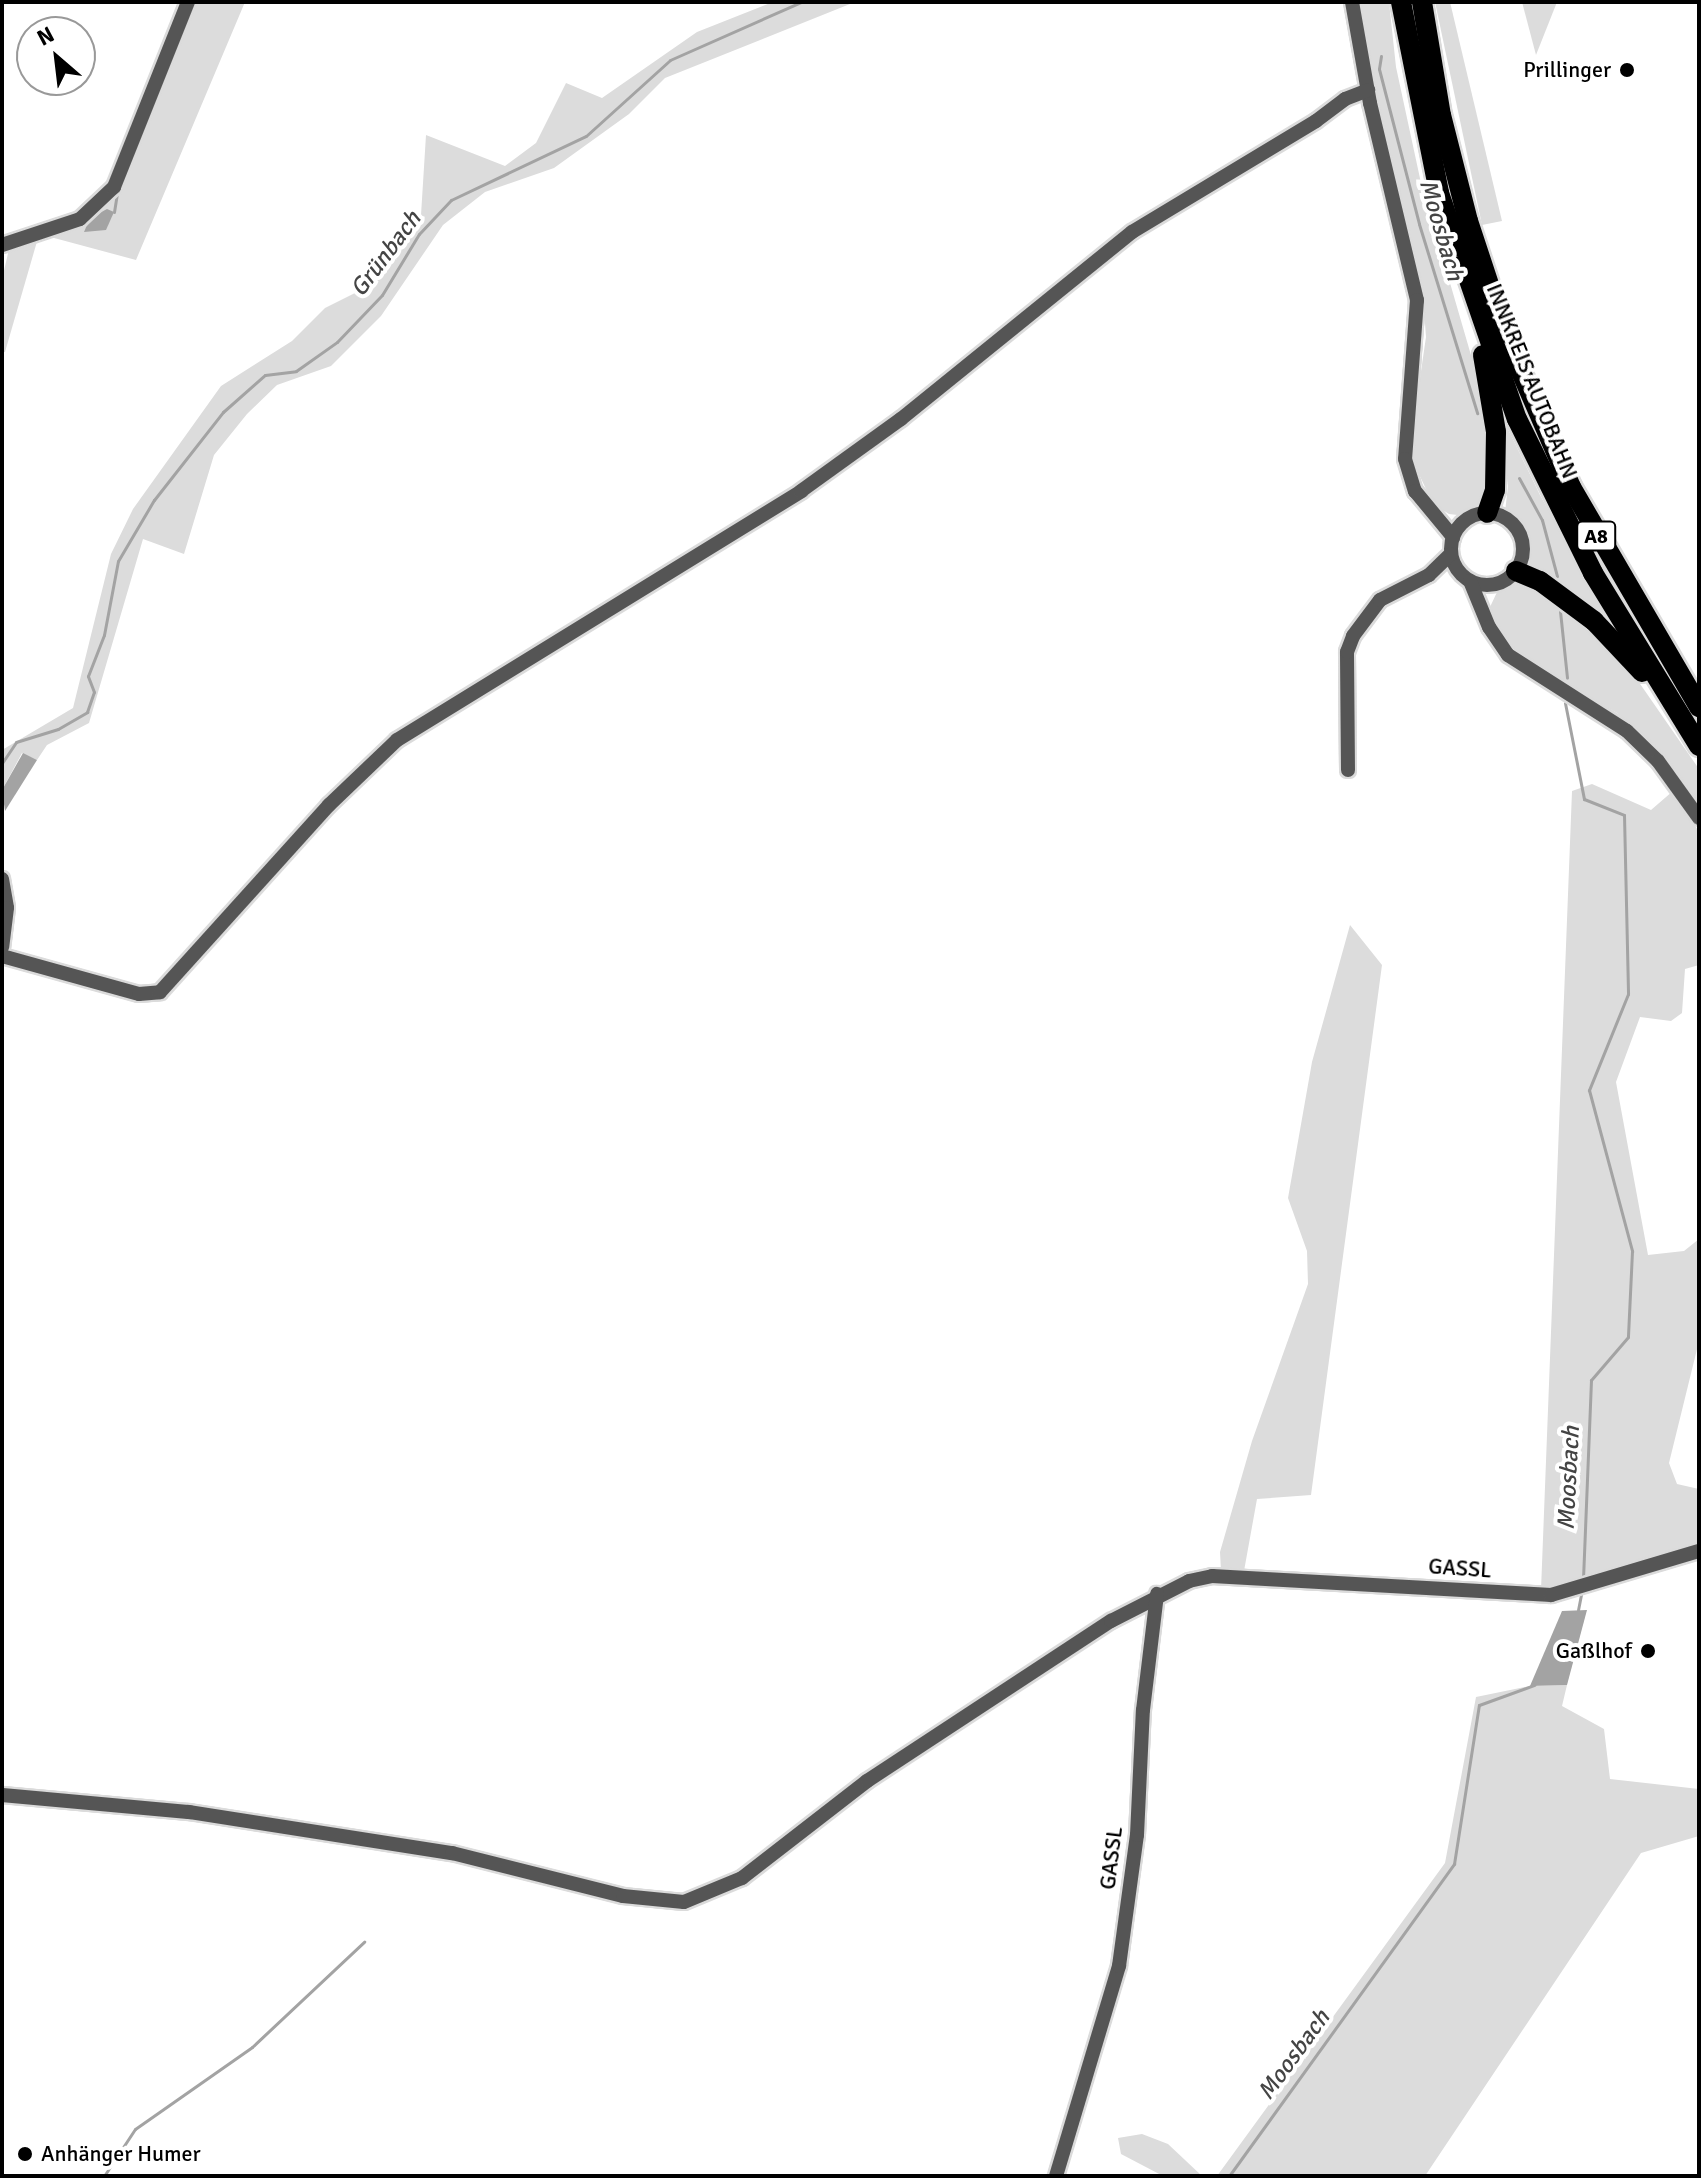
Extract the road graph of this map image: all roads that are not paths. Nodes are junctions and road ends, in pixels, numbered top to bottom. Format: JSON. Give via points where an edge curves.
{"nodes":[{"id":1,"x":188,"y":2,"type":"edge"},
{"id":2,"x":1352,"y":2,"type":"edge"},
{"id":3,"x":1401,"y":2,"type":"edge"},
{"id":4,"x":1422,"y":2,"type":"edge"},
{"id":5,"x":1368,"y":90,"type":"junction"},
{"id":6,"x":2,"y":245,"type":"edge"},
{"id":7,"x":1477,"y":315,"type":"junction"},
{"id":8,"x":1487,"y":513,"type":"junction"},
{"id":9,"x":1437,"y":514,"type":"junction"},
{"id":10,"x":1466,"y":520,"type":"junction"},
{"id":11,"x":1453,"y":537,"type":"junction"},
{"id":12,"x":1451,"y":554,"type":"junction"},
{"id":13,"x":1516,"y":571,"type":"junction"},
{"id":14,"x":1429,"y":575,"type":"junction"},
{"id":15,"x":1465,"y":578,"type":"junction"},
{"id":16,"x":1493,"y":585,"type":"junction"},
{"id":17,"x":1484,"y":611,"type":"junction"},
{"id":18,"x":1681,"y":680,"type":"junction"},
{"id":19,"x":1699,"y":698,"type":"edge"},
{"id":20,"x":1671,"y":702,"type":"junction"},
{"id":21,"x":1699,"y":707,"type":"edge"},
{"id":22,"x":1699,"y":746,"type":"edge"},
{"id":23,"x":1348,"y":770,"type":"dead end"},
{"id":24,"x":1699,"y":818,"type":"edge"},
{"id":25,"x":2,"y":879,"type":"edge"},
{"id":26,"x":2,"y":947,"type":"edge"},
{"id":27,"x":2,"y":956,"type":"edge"},
{"id":28,"x":1699,"y":1551,"type":"edge"},
{"id":29,"x":1157,"y":1594,"type":"junction"},
{"id":30,"x":2,"y":1795,"type":"edge"},
{"id":31,"x":1056,"y":2176,"type":"edge"}],
"edges":[{"from":1,"to":6,"type":"street","via":[[114,187],[80,219]]},
{"from":2,"to":5,"type":"street"},
{"from":3,"to":7,"type":"highway","name":"INNKREIS AUTOBAHN","number":"A8","via":[[1439,193]]},
{"from":4,"to":18,"type":"highway","name":"INNKREIS AUTOBAHN","number":"A8","via":[[1449,145],[1508,342],[1571,487]]},
{"from":5,"to":9,"type":"street","via":[[1417,300],[1405,459],[1415,491]]},
{"from":5,"to":27,"type":"street","via":[[1345,99],[1132,232],[901,419],[801,491],[397,740],[329,805],[160,992],[139,994]]},
{"from":7,"to":8,"type":"highway","via":[[1496,432],[1495,490]]},
{"from":7,"to":20,"type":"highway","name":"INNKREIS AUTOBAHN","number":"A8","via":[[1553,496]]},
{"from":8,"to":10,"type":"street"},
{"from":8,"to":13,"type":"street","via":[[1503,517],[1518,531],[1523,552]]},
{"from":9,"to":10,"type":"street"},
{"from":9,"to":11,"type":"street"},
{"from":10,"to":11,"type":"street"},
{"from":11,"to":12,"type":"street"},
{"from":12,"to":14,"type":"street"},
{"from":12,"to":15,"type":"street"},
{"from":13,"to":16,"type":"street"},
{"from":13,"to":20,"type":"highway","via":[[1540,581],[1594,621]]},
{"from":14,"to":15,"type":"street"},
{"from":14,"to":23,"type":"street","via":[[1380,600],[1353,636],[1347,652]]},
{"from":15,"to":16,"type":"street"},
{"from":15,"to":17,"type":"street"},
{"from":16,"to":17,"type":"street"},
{"from":17,"to":24,"type":"street","via":[[1508,655],[1627,731],[1658,761]]},
{"from":18,"to":19,"type":"highway"},
{"from":18,"to":21,"type":"highway","name":"INNKREIS AUTOBAHN","number":"A8"},
{"from":20,"to":22,"type":"highway","name":"INNKREIS AUTOBAHN","number":"A8"},
{"from":25,"to":26,"type":"street","via":[[7,908]]},
{"from":28,"to":29,"type":"street","name":"GASSL","via":[[1551,1595],[1212,1576]]},
{"from":29,"to":30,"type":"street","via":[[867,1781],[742,1878],[684,1902],[623,1896],[421,1848],[189,1812]]},
{"from":29,"to":31,"type":"street","name":"GASSL","via":[[1143,1710],[1137,1835],[1119,1966]]}]}
